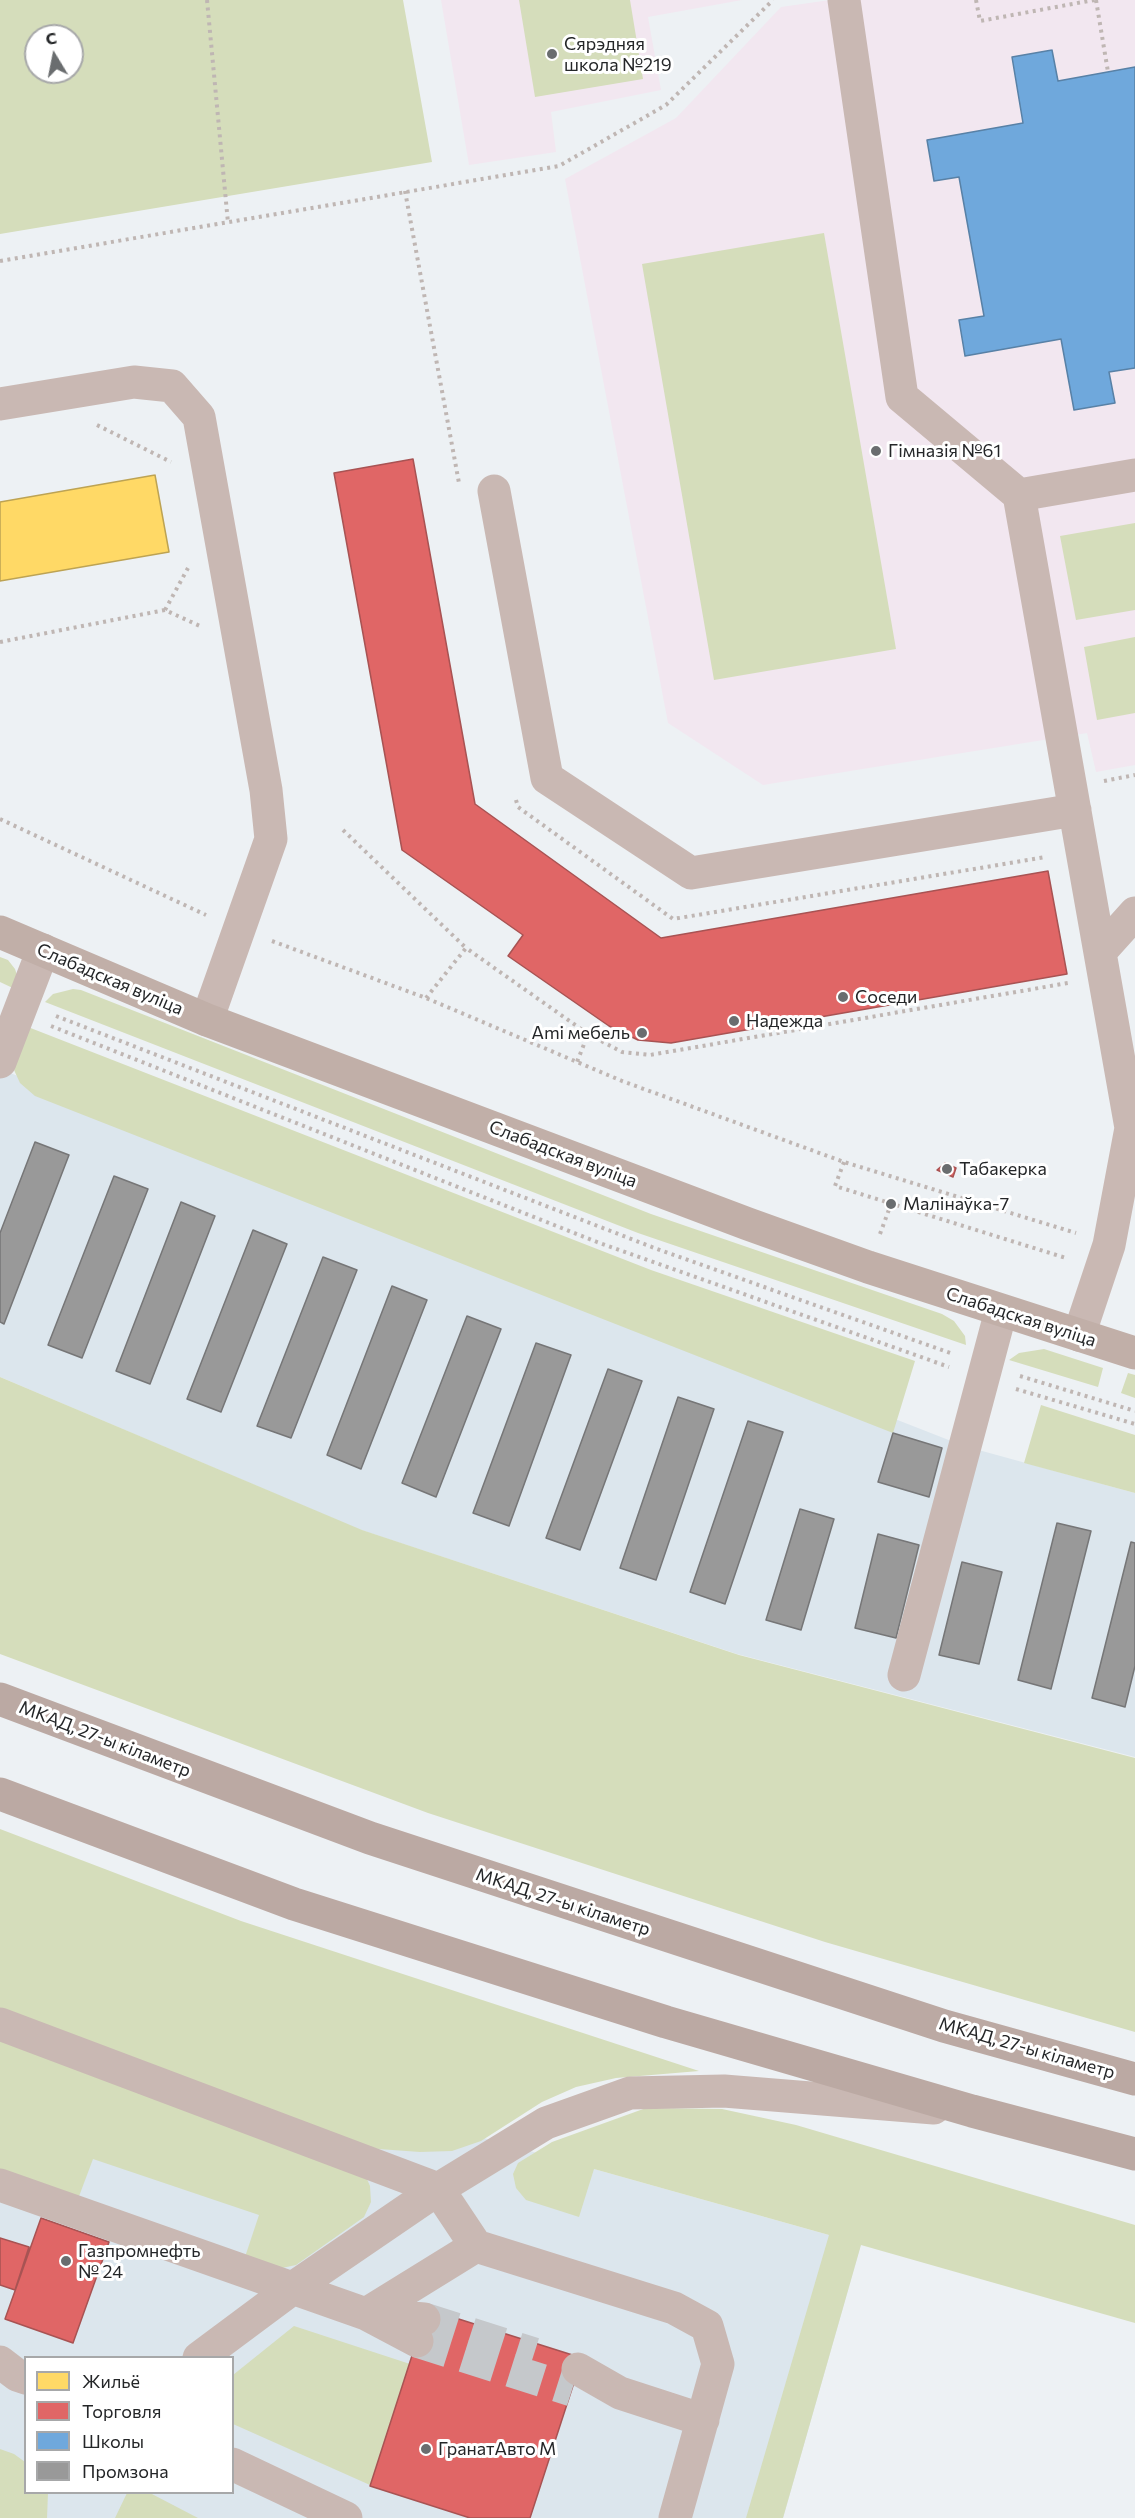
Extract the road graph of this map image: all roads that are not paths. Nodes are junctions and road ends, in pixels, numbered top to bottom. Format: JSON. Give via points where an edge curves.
{"nodes":[{"id":1,"x":844,"y":0,"type":"edge"},
{"id":2,"x":0,"y":404,"type":"edge"},
{"id":3,"x":1135,"y":475,"type":"edge"},
{"id":4,"x":494,"y":490,"type":"dead end"},
{"id":5,"x":1019,"y":495,"type":"junction"},
{"id":6,"x":1075,"y":810,"type":"junction"},
{"id":7,"x":1135,"y":913,"type":"edge"},
{"id":8,"x":0,"y":932,"type":"edge"},
{"id":9,"x":43,"y":950,"type":"junction"},
{"id":10,"x":1100,"y":952,"type":"junction"},
{"id":11,"x":207,"y":1020,"type":"junction"},
{"id":12,"x":1,"y":1058,"type":"edge"},
{"id":13,"x":1001,"y":1311,"type":"junction"},
{"id":14,"x":1079,"y":1335,"type":"junction"},
{"id":15,"x":1135,"y":1353,"type":"edge"},
{"id":16,"x":904,"y":1674,"type":"dead end"},
{"id":17,"x":0,"y":1699,"type":"edge"},
{"id":18,"x":0,"y":1794,"type":"edge"},
{"id":19,"x":0,"y":2024,"type":"edge"},
{"id":20,"x":1135,"y":2079,"type":"edge"},
{"id":21,"x":972,"y":2111,"type":"junction"},
{"id":22,"x":1135,"y":2154,"type":"edge"},
{"id":23,"x":438,"y":2189,"type":"junction"},
{"id":24,"x":3,"y":2195,"type":"edge"},
{"id":25,"x":476,"y":2246,"type":"junction"},
{"id":26,"x":293,"y":2288,"type":"junction"},
{"id":27,"x":366,"y":2314,"type":"junction"},
{"id":28,"x":420,"y":2330,"type":"tunnel mouth"},
{"id":29,"x":202,"y":2356,"type":"edge"},
{"id":30,"x":575,"y":2379,"type":"tunnel mouth"},
{"id":31,"x":703,"y":2420,"type":"junction"},
{"id":32,"x":234,"y":2465,"type":"edge"},
{"id":33,"x":346,"y":2518,"type":"edge"},
{"id":34,"x":675,"y":2518,"type":"edge"}],
"edges":[{"from":1,"to":5,"type":"lane","via":[[902,397]]},
{"from":2,"to":11,"type":"lane","via":[[134,382],[172,387],[199,417],[266,790],[271,839]]},
{"from":3,"to":5,"type":"lane"},
{"from":4,"to":6,"type":"lane","via":[[547,778],[691,873]]},
{"from":5,"to":6,"type":"lane"},
{"from":6,"to":10,"type":"lane"},
{"from":7,"to":10,"type":"lane"},
{"from":8,"to":9,"type":"main road","name":"Слабадская вуліца"},
{"from":9,"to":11,"type":"main road","name":"Слабадская вуліца"},
{"from":9,"to":12,"type":"lane"},
{"from":10,"to":14,"type":"lane","via":[[1131,1128],[1109,1245]]},
{"from":11,"to":13,"type":"main road","name":"Слабадская вуліца","via":[[748,1224]]},
{"from":13,"to":14,"type":"main road","name":"Слабадская вуліца"},
{"from":13,"to":16,"type":"lane"},
{"from":14,"to":15,"type":"main road","name":"Слабадская вуліца"},
{"from":17,"to":20,"type":"highway","name":"МКАД, 27-ы кіламетр","via":[[370,1838],[944,2026]]},
{"from":18,"to":21,"type":"highway","via":[[294,1904],[666,2022]]},
{"from":19,"to":23,"type":"lane"},
{"from":21,"to":22,"type":"highway"},
{"from":21,"to":23,"type":"lane","via":[[724,2091],[630,2093],[546,2123]]},
{"from":23,"to":25,"type":"lane"},
{"from":23,"to":26,"type":"lane"},
{"from":24,"to":26,"type":"lane"},
{"from":25,"to":27,"type":"lane"},
{"from":25,"to":31,"type":"lane","via":[[674,2308],[707,2326],[718,2364]]},
{"from":26,"to":27,"type":"lane"},
{"from":26,"to":29,"type":"lane"},
{"from":27,"to":28,"type":"lane"},
{"from":30,"to":31,"type":"lane"},
{"from":31,"to":34,"type":"lane"},
{"from":32,"to":33,"type":"lane"}]}
